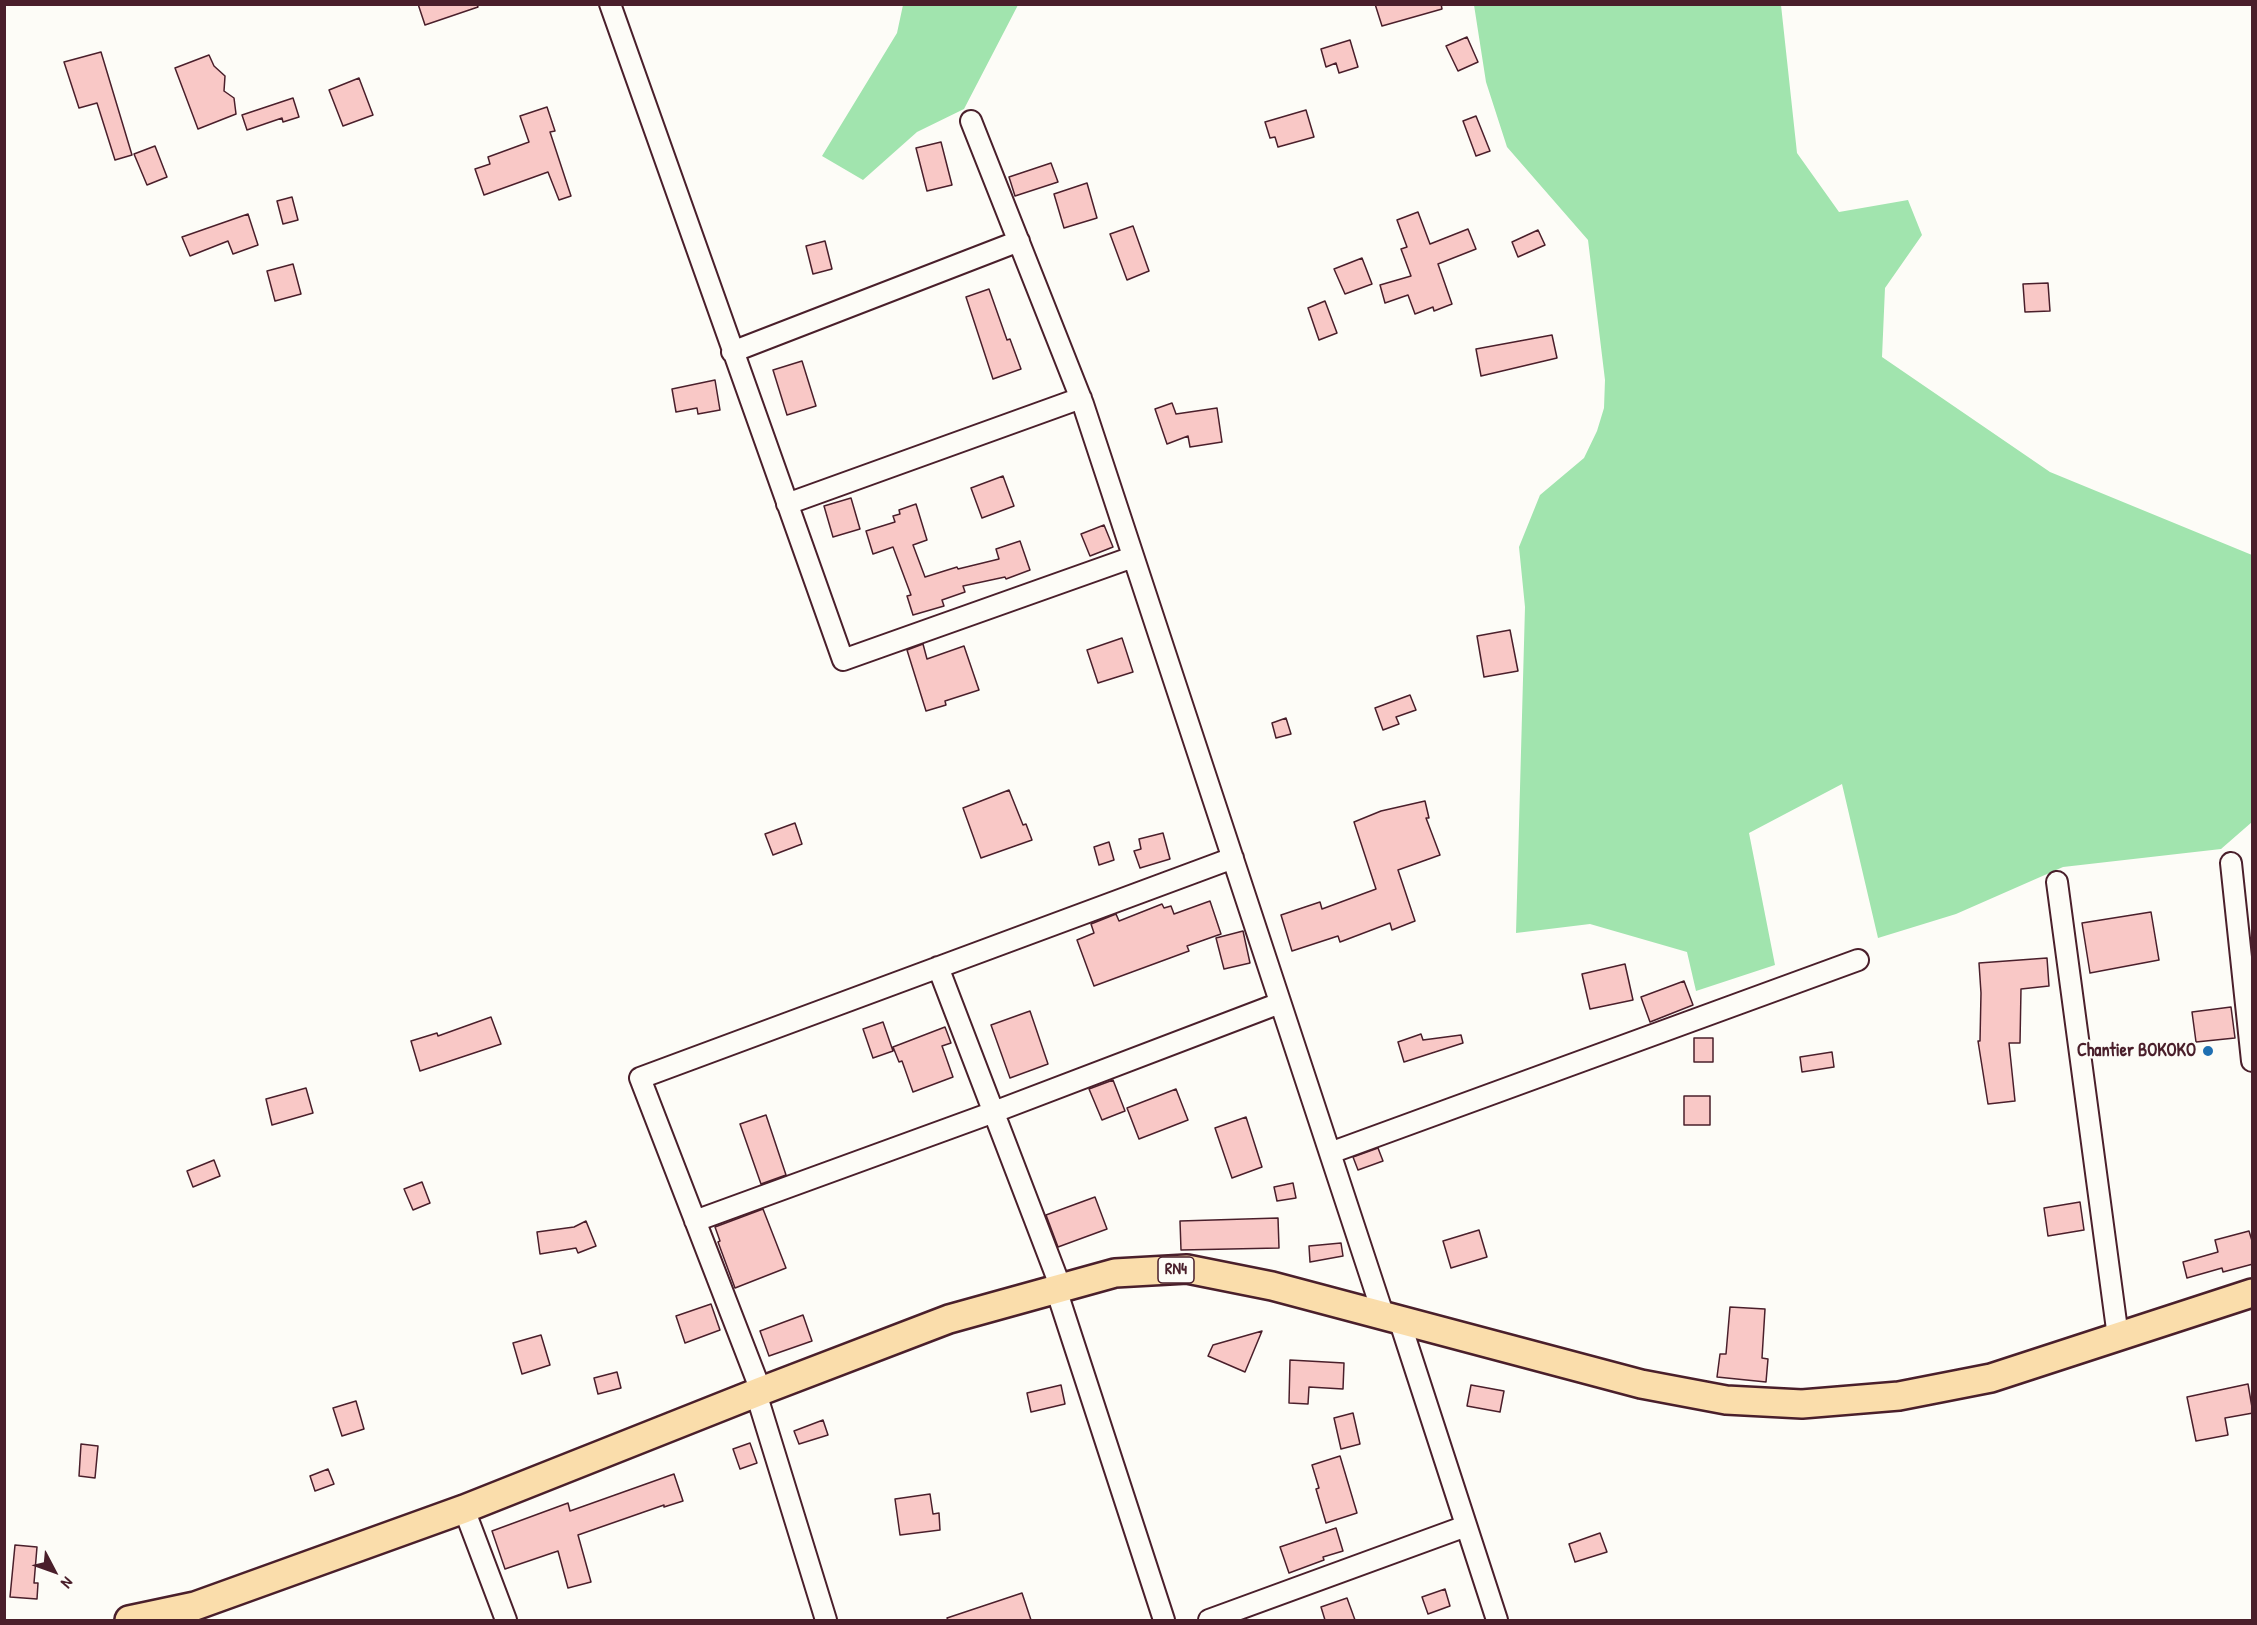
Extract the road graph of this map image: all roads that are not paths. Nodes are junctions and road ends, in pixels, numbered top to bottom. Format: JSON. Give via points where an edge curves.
{"nodes":[{"id":1,"x":610,"y":4,"type":"edge"},
{"id":2,"x":971,"y":122,"type":"dead end"},
{"id":3,"x":1019,"y":241,"type":"junction"},
{"id":4,"x":732,"y":352,"type":"junction"},
{"id":5,"x":1081,"y":398,"type":"junction"},
{"id":6,"x":787,"y":504,"type":"junction"},
{"id":7,"x":1133,"y":557,"type":"junction"},
{"id":8,"x":1233,"y":858,"type":"junction"},
{"id":9,"x":2231,"y":863,"type":"dead end"},
{"id":10,"x":2057,"y":882,"type":"dead end"},
{"id":11,"x":1858,"y":960,"type":"dead end"},
{"id":12,"x":938,"y":967,"type":"junction"},
{"id":13,"x":1280,"y":1003,"type":"junction"},
{"id":14,"x":2253,"y":1061,"type":"edge"},
{"id":15,"x":994,"y":1112,"type":"junction"},
{"id":16,"x":1330,"y":1153,"type":"junction"},
{"id":17,"x":695,"y":1221,"type":"junction"},
{"id":18,"x":1058,"y":1289,"type":"junction"},
{"id":19,"x":2253,"y":1293,"type":"edge"},
{"id":20,"x":1391,"y":1316,"type":"junction"},
{"id":21,"x":2118,"y":1337,"type":"junction"},
{"id":22,"x":758,"y":1392,"type":"junction"},
{"id":23,"x":464,"y":1509,"type":"junction"},
{"id":24,"x":1466,"y":1526,"type":"junction"},
{"id":25,"x":129,"y":1620,"type":"edge"},
{"id":26,"x":506,"y":1620,"type":"edge"},
{"id":27,"x":826,"y":1620,"type":"edge"},
{"id":28,"x":1164,"y":1620,"type":"edge"},
{"id":29,"x":1209,"y":1620,"type":"edge"},
{"id":30,"x":1497,"y":1620,"type":"edge"}],
"edges":[{"from":1,"to":4,"type":"street"},
{"from":2,"to":3,"type":"street"},
{"from":3,"to":4,"type":"street"},
{"from":3,"to":5,"type":"street"},
{"from":4,"to":6,"type":"street"},
{"from":5,"to":6,"type":"street"},
{"from":5,"to":7,"type":"street"},
{"from":6,"to":7,"type":"street","via":[[843,660]]},
{"from":7,"to":8,"type":"street"},
{"from":8,"to":12,"type":"street"},
{"from":8,"to":13,"type":"street"},
{"from":9,"to":14,"type":"street"},
{"from":10,"to":21,"type":"street"},
{"from":11,"to":16,"type":"street"},
{"from":12,"to":15,"type":"street"},
{"from":12,"to":17,"type":"street","via":[[639,1078]]},
{"from":13,"to":15,"type":"street"},
{"from":13,"to":16,"type":"street"},
{"from":15,"to":17,"type":"street"},
{"from":15,"to":18,"type":"street"},
{"from":16,"to":20,"type":"street"},
{"from":17,"to":22,"type":"street"},
{"from":18,"to":20,"type":"highway","number":"RN4","via":[[1115,1273],[1187,1269]]},
{"from":18,"to":22,"type":"highway","number":"RN4","via":[[949,1319]]},
{"from":18,"to":28,"type":"street"},
{"from":19,"to":21,"type":"highway","number":"RN4"},
{"from":20,"to":21,"type":"highway","number":"RN4","via":[[1641,1384],[1726,1400],[1802,1404],[1899,1396],[1991,1378]]},
{"from":20,"to":24,"type":"street"},
{"from":22,"to":23,"type":"highway","number":"RN4"},
{"from":22,"to":27,"type":"street"},
{"from":23,"to":25,"type":"highway","number":"RN4","via":[[195,1606]]},
{"from":23,"to":26,"type":"street"},
{"from":24,"to":29,"type":"street"},
{"from":24,"to":30,"type":"street"}]}
